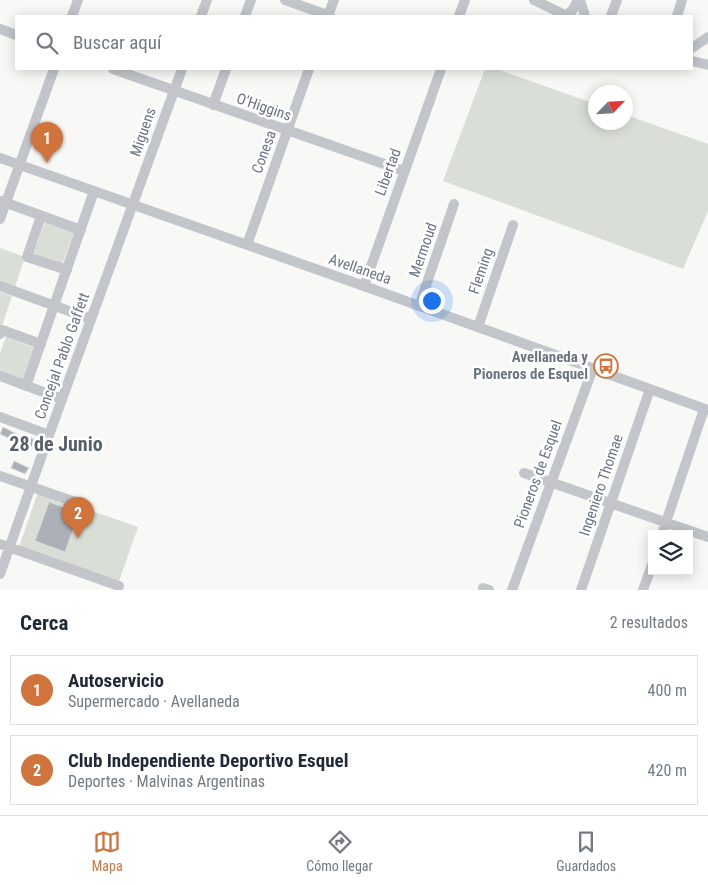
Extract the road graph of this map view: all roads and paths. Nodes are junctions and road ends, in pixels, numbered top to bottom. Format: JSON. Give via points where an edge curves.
{"nodes":[{"id":1,"x":78,"y":0,"type":"edge"},
{"id":2,"x":207,"y":0,"type":"edge"},
{"id":3,"x":251,"y":0,"type":"edge"},
{"id":4,"x":285,"y":0,"type":"edge"},
{"id":5,"x":334,"y":0,"type":"edge"},
{"id":6,"x":465,"y":0,"type":"edge"},
{"id":7,"x":534,"y":0,"type":"edge"},
{"id":8,"x":579,"y":0,"type":"edge"},
{"id":9,"x":617,"y":0,"type":"edge"},
{"id":10,"x":682,"y":0,"type":"edge"},
{"id":11,"x":72,"y":15,"type":"edge"},
{"id":12,"x":201,"y":15,"type":"edge"},
{"id":13,"x":245,"y":15,"type":"edge"},
{"id":14,"x":326,"y":15,"type":"edge"},
{"id":15,"x":329,"y":15,"type":"edge"},
{"id":16,"x":459,"y":15,"type":"edge"},
{"id":17,"x":564,"y":15,"type":"edge"},
{"id":18,"x":567,"y":15,"type":"edge"},
{"id":19,"x":586,"y":15,"type":"edge"},
{"id":20,"x":611,"y":15,"type":"edge"},
{"id":21,"x":678,"y":15,"type":"edge"},
{"id":22,"x":0,"y":29,"type":"edge"},
{"id":23,"x":15,"y":34,"type":"edge"},
{"id":24,"x":708,"y":37,"type":"edge"},
{"id":25,"x":693,"y":47,"type":"edge"},
{"id":26,"x":693,"y":61,"type":"edge"},
{"id":27,"x":708,"y":65,"type":"edge"},
{"id":28,"x":54,"y":70,"type":"edge"},
{"id":29,"x":116,"y":70,"type":"edge"},
{"id":30,"x":182,"y":70,"type":"edge"},
{"id":31,"x":226,"y":70,"type":"edge"},
{"id":32,"x":309,"y":70,"type":"edge"},
{"id":33,"x":441,"y":70,"type":"edge"},
{"id":34,"x":174,"y":90,"type":"junction"},
{"id":35,"x":213,"y":105,"type":"junction"},
{"id":36,"x":287,"y":131,"type":"junction"},
{"id":37,"x":0,"y":158,"type":"edge"},
{"id":38,"x":19,"y":165,"type":"junction"},
{"id":39,"x":404,"y":172,"type":"junction"},
{"id":40,"x":94,"y":191,"type":"junction"},
{"id":41,"x":3,"y":202,"type":"edge"},
{"id":42,"x":454,"y":204,"type":"dead end"},
{"id":43,"x":133,"y":205,"type":"junction"},
{"id":44,"x":41,"y":216,"type":"junction"},
{"id":45,"x":0,"y":219,"type":"edge"},
{"id":46,"x":513,"y":225,"type":"dead end"},
{"id":47,"x":81,"y":230,"type":"junction"},
{"id":48,"x":247,"y":245,"type":"junction"},
{"id":49,"x":67,"y":270,"type":"junction"},
{"id":50,"x":0,"y":286,"type":"edge"},
{"id":51,"x":364,"y":286,"type":"junction"},
{"id":52,"x":55,"y":306,"type":"junction"},
{"id":53,"x":420,"y":306,"type":"junction"},
{"id":54,"x":91,"y":319,"type":"junction"},
{"id":55,"x":478,"y":327,"type":"junction"},
{"id":56,"x":0,"y":334,"type":"edge"},
{"id":57,"x":41,"y":344,"type":"junction"},
{"id":58,"x":593,"y":368,"type":"junction"},
{"id":59,"x":0,"y":376,"type":"edge"},
{"id":60,"x":26,"y":386,"type":"junction"},
{"id":61,"x":650,"y":389,"type":"junction"},
{"id":62,"x":62,"y":399,"type":"junction"},
{"id":63,"x":706,"y":409,"type":"edge"},
{"id":64,"x":0,"y":417,"type":"edge"},
{"id":65,"x":49,"y":435,"type":"junction"},
{"id":66,"x":524,"y":473,"type":"dead end"},
{"id":67,"x":0,"y":476,"type":"edge"},
{"id":68,"x":551,"y":482,"type":"junction"},
{"id":69,"x":30,"y":487,"type":"junction"},
{"id":70,"x":611,"y":504,"type":"junction"},
{"id":71,"x":84,"y":506,"type":"dead end"},
{"id":72,"x":666,"y":522,"type":"junction"},
{"id":73,"x":663,"y":530,"type":"edge"},
{"id":74,"x":708,"y":536,"type":"edge"},
{"id":75,"x":5,"y":545,"type":"edge"},
{"id":76,"x":0,"y":574,"type":"edge"},
{"id":77,"x":648,"y":575,"type":"edge"},
{"id":78,"x":119,"y":586,"type":"dead end"},
{"id":79,"x":512,"y":590,"type":"edge"},
{"id":80,"x":581,"y":590,"type":"edge"},
{"id":81,"x":643,"y":590,"type":"edge"}],
"edges":[{"from":1,"to":11,"type":"street"},
{"from":2,"to":12,"type":"street"},
{"from":3,"to":13,"type":"street"},
{"from":4,"to":14,"type":"street"},
{"from":5,"to":15,"type":"street"},
{"from":6,"to":16,"type":"street"},
{"from":7,"to":17,"type":"street"},
{"from":8,"to":18,"type":"street"},
{"from":8,"to":19,"type":"street"},
{"from":9,"to":20,"type":"street"},
{"from":10,"to":21,"type":"street"},
{"from":22,"to":23,"type":"street"},
{"from":24,"to":25,"type":"street"},
{"from":26,"to":27,"type":"street"},
{"from":28,"to":38,"type":"street"},
{"from":29,"to":34,"type":"street","name":"O'Higgins"},
{"from":30,"to":34,"type":"street","name":"Miguens"},
{"from":31,"to":35,"type":"street"},
{"from":32,"to":36,"type":"street","name":"Conesa"},
{"from":33,"to":39,"type":"street","name":"Libertad"},
{"from":34,"to":35,"type":"street","name":"O'Higgins"},
{"from":34,"to":43,"type":"street","name":"Miguens"},
{"from":35,"to":36,"type":"street","name":"O'Higgins"},
{"from":36,"to":39,"type":"street","name":"O'Higgins"},
{"from":36,"to":48,"type":"street","name":"Conesa"},
{"from":37,"to":38,"type":"street","name":"Avellaneda"},
{"from":38,"to":40,"type":"street","name":"Avellaneda"},
{"from":38,"to":41,"type":"street"},
{"from":39,"to":51,"type":"street","name":"Libertad"},
{"from":40,"to":43,"type":"street","name":"Avellaneda"},
{"from":40,"to":47,"type":"street"},
{"from":41,"to":44,"type":"street"},
{"from":41,"to":45,"type":"street"},
{"from":42,"to":53,"type":"street","name":"Mermoud"},
{"from":43,"to":48,"type":"street","name":"Avellaneda"},
{"from":43,"to":54,"type":"street","name":"Concejal Pablo Gaffett"},
{"from":44,"to":47,"type":"street"},
{"from":44,"to":49,"type":"street","via":[[27,257]]},
{"from":46,"to":55,"type":"street","name":"Fleming"},
{"from":47,"to":49,"type":"street"},
{"from":48,"to":51,"type":"street","name":"Avellaneda"},
{"from":49,"to":52,"type":"street"},
{"from":50,"to":52,"type":"street"},
{"from":51,"to":53,"type":"street","name":"Avellaneda"},
{"from":52,"to":54,"type":"street"},
{"from":52,"to":57,"type":"street"},
{"from":53,"to":55,"type":"street","name":"Avellaneda"},
{"from":54,"to":62,"type":"street","name":"Concejal Pablo Gaffett"},
{"from":55,"to":58,"type":"street","name":"Avellaneda"},
{"from":56,"to":57,"type":"street","via":[[2,330]]},
{"from":57,"to":60,"type":"street"},
{"from":58,"to":61,"type":"street","name":"Avellaneda"},
{"from":58,"to":68,"type":"street","name":"Pioneros de Esquel"},
{"from":59,"to":60,"type":"street"},
{"from":60,"to":62,"type":"street"},
{"from":61,"to":63,"type":"street","name":"Avellaneda"},
{"from":61,"to":70,"type":"street","name":"Ingeniero Thomae"},
{"from":62,"to":65,"type":"street","name":"Concejal Pablo Gaffett"},
{"from":63,"to":72,"type":"street"},
{"from":64,"to":65,"type":"street"},
{"from":65,"to":69,"type":"street","name":"Concejal Pablo Gaffett"},
{"from":66,"to":68,"type":"street"},
{"from":67,"to":69,"type":"street"},
{"from":68,"to":70,"type":"street"},
{"from":68,"to":79,"type":"street","name":"Pioneros de Esquel"},
{"from":69,"to":71,"type":"street"},
{"from":69,"to":75,"type":"street","name":"Concejal Pablo Gaffett"},
{"from":70,"to":72,"type":"street"},
{"from":70,"to":80,"type":"street","name":"Ingeniero Thomae"},
{"from":72,"to":73,"type":"street"},
{"from":72,"to":74,"type":"street"},
{"from":75,"to":76,"type":"street","name":"Concejal Pablo Gaffett"},
{"from":75,"to":78,"type":"street"},
{"from":77,"to":81,"type":"street"}]}
